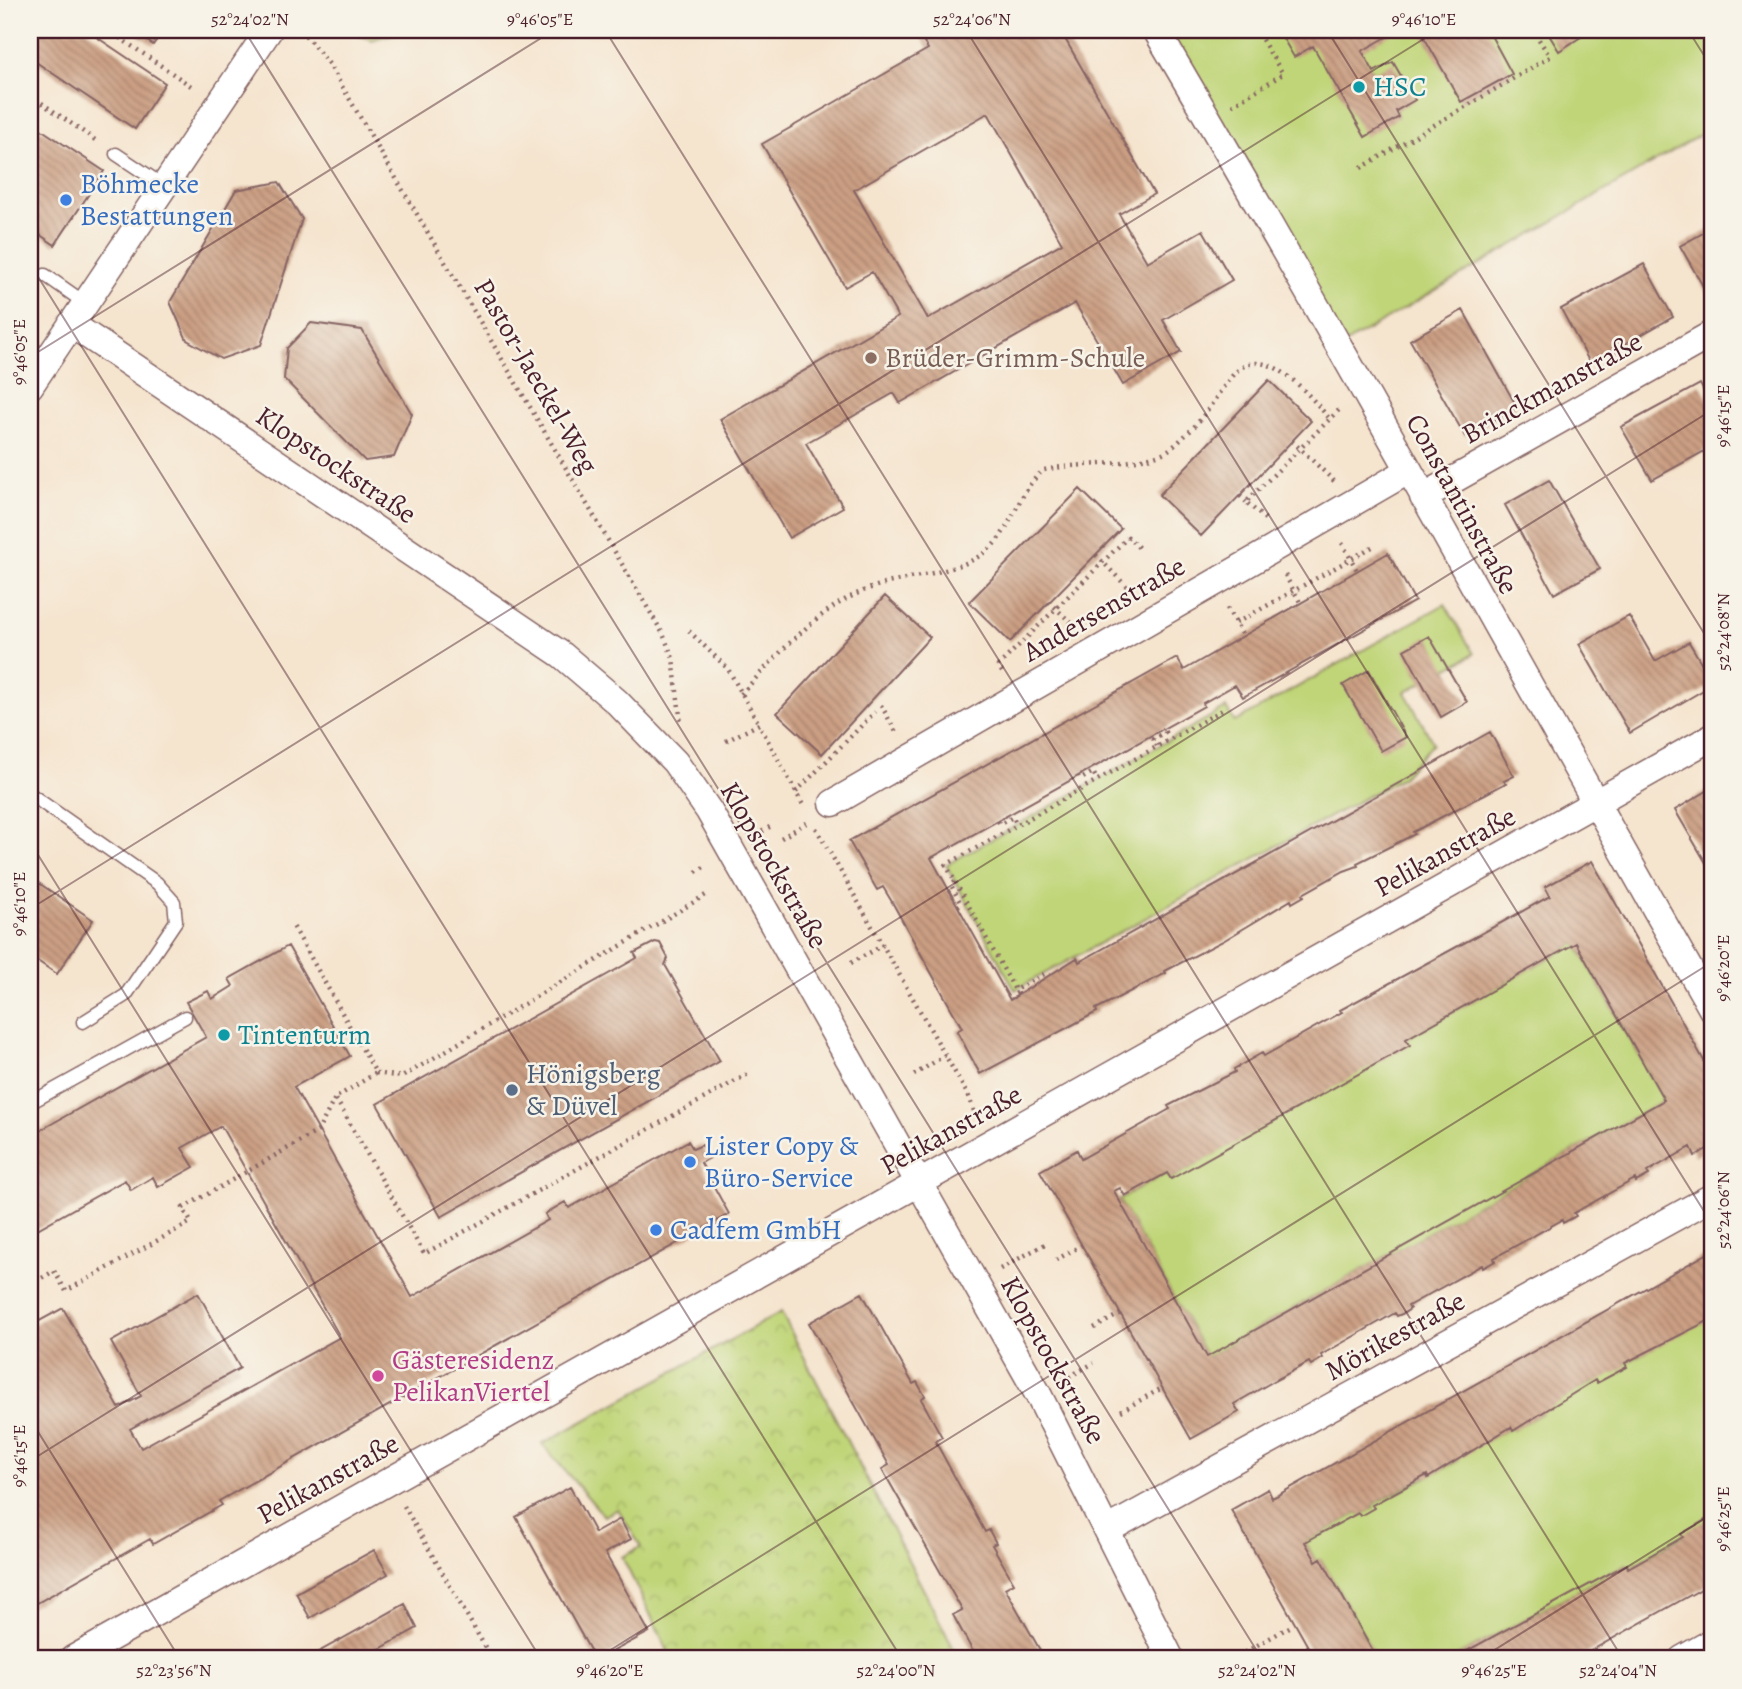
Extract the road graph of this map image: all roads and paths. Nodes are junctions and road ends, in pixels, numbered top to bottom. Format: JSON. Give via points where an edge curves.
{"nodes":[{"id":1,"x":108,"y":30,"type":"edge"},
{"id":2,"x":268,"y":30,"type":"edge"},
{"id":3,"x":301,"y":30,"type":"edge"},
{"id":4,"x":1156,"y":30,"type":"edge"},
{"id":5,"x":1256,"y":30,"type":"edge"},
{"id":6,"x":1534,"y":30,"type":"edge"},
{"id":7,"x":30,"y":95,"type":"edge"},
{"id":8,"x":218,"y":104,"type":"junction"},
{"id":9,"x":1208,"y":120,"type":"junction"},
{"id":10,"x":116,"y":154,"type":"joint"},
{"id":11,"x":1361,"y":167,"type":"dead end"},
{"id":12,"x":164,"y":186,"type":"junction"},
{"id":13,"x":45,"y":275,"type":"dead end"},
{"id":14,"x":78,"y":314,"type":"junction"},
{"id":15,"x":1712,"y":334,"type":"edge"},
{"id":16,"x":30,"y":386,"type":"edge"},
{"id":17,"x":1361,"y":387,"type":"junction"},
{"id":18,"x":1330,"y":419,"type":"junction"},
{"id":19,"x":1292,"y":441,"type":"dead end"},
{"id":20,"x":1300,"y":449,"type":"junction"},
{"id":21,"x":1408,"y":471,"type":"junction"},
{"id":22,"x":1240,"y":496,"type":"dead end"},
{"id":23,"x":1423,"y":497,"type":"junction"},
{"id":24,"x":1355,"y":501,"type":"junction"},
{"id":25,"x":1247,"y":502,"type":"junction"},
{"id":26,"x":1287,"y":540,"type":"junction"},
{"id":27,"x":1374,"y":546,"type":"dead end"},
{"id":28,"x":1141,"y":550,"type":"dead end"},
{"id":29,"x":1096,"y":555,"type":"dead end"},
{"id":30,"x":1103,"y":562,"type":"junction"},
{"id":31,"x":1049,"y":601,"type":"dead end"},
{"id":32,"x":1056,"y":608,"type":"junction"},
{"id":33,"x":1156,"y":616,"type":"junction"},
{"id":34,"x":1236,"y":623,"type":"dead end"},
{"id":35,"x":689,"y":631,"type":"dead end"},
{"id":36,"x":1099,"y":649,"type":"junction"},
{"id":37,"x":741,"y":694,"type":"junction"},
{"id":38,"x":1020,"y":694,"type":"junction"},
{"id":39,"x":1226,"y":708,"type":"dead end"},
{"id":40,"x":875,"y":712,"type":"dead end"},
{"id":41,"x":759,"y":724,"type":"junction"},
{"id":42,"x":1163,"y":729,"type":"dead end"},
{"id":43,"x":1712,"y":737,"type":"edge"},
{"id":44,"x":726,"y":741,"type":"dead end"},
{"id":45,"x":1157,"y":746,"type":"junction"},
{"id":46,"x":674,"y":761,"type":"junction"},
{"id":47,"x":1079,"y":775,"type":"dead end"},
{"id":48,"x":1097,"y":780,"type":"junction"},
{"id":49,"x":796,"y":792,"type":"junction"},
{"id":50,"x":30,"y":794,"type":"edge"},
{"id":51,"x":833,"y":803,"type":"dead end"},
{"id":52,"x":1595,"y":803,"type":"junction"},
{"id":53,"x":998,"y":821,"type":"dead end"},
{"id":54,"x":1017,"y":825,"type":"junction"},
{"id":55,"x":955,"y":883,"type":"junction"},
{"id":56,"x":709,"y":893,"type":"dead end"},
{"id":57,"x":958,"y":906,"type":"dead end"},
{"id":58,"x":293,"y":926,"type":"dead end"},
{"id":59,"x":883,"y":945,"type":"junction"},
{"id":60,"x":850,"y":963,"type":"dead end"},
{"id":61,"x":1001,"y":964,"type":"junction"},
{"id":62,"x":993,"y":969,"type":"dead end"},
{"id":63,"x":1044,"y":974,"type":"dead end"},
{"id":64,"x":1015,"y":990,"type":"junction"},
{"id":65,"x":1013,"y":999,"type":"dead end"},
{"id":66,"x":1712,"y":1010,"type":"edge"},
{"id":67,"x":185,"y":1017,"type":"dead end"},
{"id":68,"x":83,"y":1023,"type":"dead end"},
{"id":69,"x":945,"y":1055,"type":"junction"},
{"id":70,"x":376,"y":1073,"type":"junction"},
{"id":71,"x":750,"y":1073,"type":"dead end"},
{"id":72,"x":914,"y":1075,"type":"dead end"},
{"id":73,"x":335,"y":1098,"type":"junction"},
{"id":74,"x":30,"y":1103,"type":"edge"},
{"id":75,"x":976,"y":1118,"type":"dead end"},
{"id":76,"x":918,"y":1184,"type":"junction"},
{"id":77,"x":1712,"y":1197,"type":"edge"},
{"id":78,"x":1047,"y":1243,"type":"dead end"},
{"id":79,"x":1082,"y":1245,"type":"dead end"},
{"id":80,"x":1056,"y":1260,"type":"dead end"},
{"id":81,"x":989,"y":1276,"type":"dead end"},
{"id":82,"x":30,"y":1285,"type":"edge"},
{"id":83,"x":1120,"y":1314,"type":"dead end"},
{"id":84,"x":1094,"y":1328,"type":"dead end"},
{"id":85,"x":1094,"y":1363,"type":"dead end"},
{"id":86,"x":1051,"y":1387,"type":"dead end"},
{"id":87,"x":1162,"y":1388,"type":"dead end"},
{"id":88,"x":1121,"y":1411,"type":"dead end"},
{"id":89,"x":390,"y":1480,"type":"junction"},
{"id":90,"x":1107,"y":1530,"type":"junction"},
{"id":91,"x":1293,"y":1625,"type":"dead end"},
{"id":92,"x":1712,"y":1642,"type":"edge"},
{"id":93,"x":1245,"y":1652,"type":"dead end"},
{"id":94,"x":73,"y":1659,"type":"edge"},
{"id":95,"x":492,"y":1659,"type":"edge"},
{"id":96,"x":1171,"y":1659,"type":"edge"},
{"id":97,"x":1682,"y":1659,"type":"edge"}],
"edges":[{"from":1,"to":8,"type":"path"},
{"from":2,"to":8,"type":"street"},
{"from":3,"to":46,"type":"path","name":"Pastor-Jaeckel-Weg","via":[[328,64],[663,634],[673,658],[682,717]]},
{"from":4,"to":9,"type":"street","name":"Constantinstraße"},
{"from":5,"to":9,"type":"path","via":[[1283,74]]},
{"from":6,"to":11,"type":"path","via":[[1550,57]]},
{"from":7,"to":10,"type":"path"},
{"from":8,"to":12,"type":"street"},
{"from":9,"to":17,"type":"street","name":"Constantinstraße","via":[[1313,296]]},
{"from":10,"to":12,"type":"lane"},
{"from":12,"to":14,"type":"street"},
{"from":13,"to":14,"type":"lane"},
{"from":14,"to":16,"type":"street"},
{"from":14,"to":46,"type":"street","name":"Klopstockstraße","via":[[562,655],[617,702]]},
{"from":15,"to":23,"type":"street","name":"Brinckmanstraße"},
{"from":17,"to":18,"type":"path"},
{"from":17,"to":21,"type":"street","name":"Constantinstraße"},
{"from":18,"to":20,"type":"path"},
{"from":18,"to":37,"type":"path","via":[[1292,378],[1274,367],[1259,363],[1240,368],[1207,414],[1175,445],[1143,458],[1044,470],[1032,480],[996,542],[984,554],[844,600],[788,645]]},
{"from":19,"to":20,"type":"path"},
{"from":20,"to":24,"type":"path"},
{"from":20,"to":25,"type":"path"},
{"from":21,"to":23,"type":"street","name":"Constantinstraße"},
{"from":21,"to":24,"type":"street","name":"Andersenstraße"},
{"from":22,"to":25,"type":"path"},
{"from":23,"to":52,"type":"street","name":"Constantinstraße"},
{"from":24,"to":26,"type":"street","name":"Andersenstraße"},
{"from":25,"to":26,"type":"path"},
{"from":26,"to":33,"type":"street","name":"Andersenstraße"},
{"from":27,"to":34,"type":"path"},
{"from":28,"to":30,"type":"path","via":[[1128,537]]},
{"from":29,"to":30,"type":"path"},
{"from":30,"to":32,"type":"path"},
{"from":30,"to":33,"type":"path"},
{"from":31,"to":32,"type":"path"},
{"from":32,"to":36,"type":"path"},
{"from":32,"to":38,"type":"path","via":[[998,666]]},
{"from":33,"to":36,"type":"street","name":"Andersenstraße"},
{"from":35,"to":37,"type":"path","via":[[728,669]]},
{"from":36,"to":38,"type":"street","name":"Andersenstraße"},
{"from":37,"to":41,"type":"path"},
{"from":38,"to":51,"type":"street","name":"Andersenstraße"},
{"from":39,"to":45,"type":"path"},
{"from":40,"to":49,"type":"path"},
{"from":41,"to":44,"type":"path"},
{"from":41,"to":49,"type":"path"},
{"from":42,"to":45,"type":"path","via":[[1165,732],[1153,738]]},
{"from":43,"to":52,"type":"street","name":"Pelikanstraße"},
{"from":45,"to":48,"type":"path"},
{"from":46,"to":76,"type":"street","name":"Klopstockstraße","via":[[726,840]]},
{"from":47,"to":48,"type":"path","via":[[1081,779],[1093,772]]},
{"from":48,"to":54,"type":"path"},
{"from":49,"to":59,"type":"path"},
{"from":50,"to":68,"type":"lane","via":[[157,883],[174,902],[176,921],[126,995]]},
{"from":52,"to":66,"type":"street","name":"Constantinstraße"},
{"from":52,"to":76,"type":"street","name":"Pelikanstraße"},
{"from":53,"to":54,"type":"path","via":[[1013,817]]},
{"from":54,"to":55,"type":"path","via":[[946,865]]},
{"from":55,"to":57,"type":"path","via":[[951,885]]},
{"from":55,"to":61,"type":"path"},
{"from":56,"to":70,"type":"path","via":[[402,1077]]},
{"from":58,"to":70,"type":"path"},
{"from":59,"to":60,"type":"path"},
{"from":59,"to":69,"type":"path"},
{"from":61,"to":62,"type":"path"},
{"from":61,"to":64,"type":"path"},
{"from":63,"to":64,"type":"path"},
{"from":64,"to":65,"type":"path"},
{"from":67,"to":74,"type":"lane"},
{"from":69,"to":72,"type":"path"},
{"from":69,"to":75,"type":"path"},
{"from":70,"to":73,"type":"path"},
{"from":71,"to":73,"type":"path","via":[[424,1254]]},
{"from":73,"to":82,"type":"path","via":[[318,1131],[183,1208],[191,1222],[66,1291],[54,1272]]},
{"from":76,"to":89,"type":"street","name":"Pelikanstraße"},
{"from":76,"to":90,"type":"street","name":"Klopstockstraße","via":[[1038,1394]]},
{"from":77,"to":90,"type":"street","name":"Mörikestraße"},
{"from":78,"to":81,"type":"path"},
{"from":79,"to":80,"type":"path"},
{"from":83,"to":84,"type":"path"},
{"from":85,"to":86,"type":"path"},
{"from":87,"to":88,"type":"path"},
{"from":89,"to":94,"type":"street","name":"Pelikanstraße"},
{"from":89,"to":95,"type":"path"},
{"from":90,"to":96,"type":"street","name":"Klopstockstraße"},
{"from":91,"to":93,"type":"path"},
{"from":92,"to":97,"type":"street"}]}
